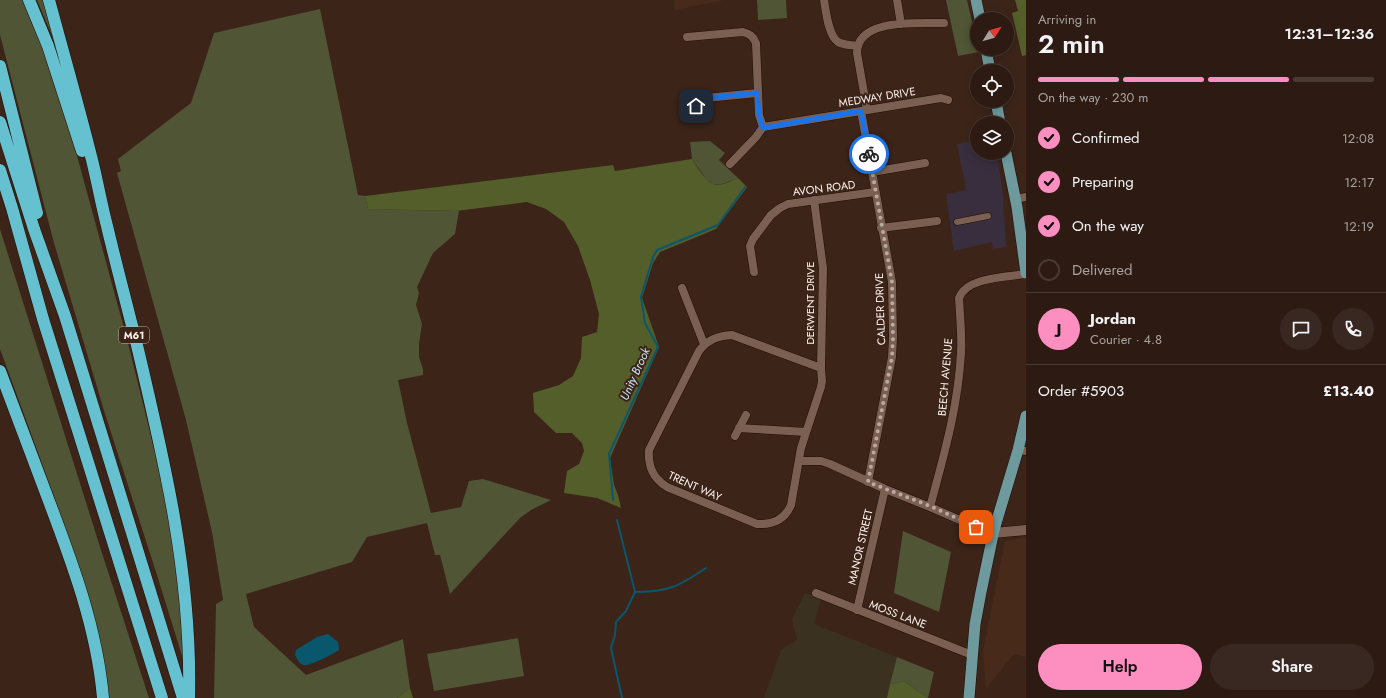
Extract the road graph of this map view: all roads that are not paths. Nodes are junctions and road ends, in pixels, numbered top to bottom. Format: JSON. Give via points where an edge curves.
{"nodes":[{"id":1,"x":29,"y":0,"type":"edge"},
{"id":2,"x":49,"y":0,"type":"edge"},
{"id":3,"x":824,"y":0,"type":"edge"},
{"id":4,"x":896,"y":0,"type":"edge"},
{"id":5,"x":976,"y":0,"type":"edge"},
{"id":6,"x":979,"y":12,"type":"edge"},
{"id":7,"x":901,"y":24,"type":"junction"},
{"id":8,"x":944,"y":24,"type":"dead end"},
{"id":9,"x":687,"y":36,"type":"dead end"},
{"id":10,"x":857,"y":46,"type":"junction"},
{"id":11,"x":0,"y":66,"type":"edge"},
{"id":12,"x":757,"y":93,"type":"junction"},
{"id":13,"x":948,"y":100,"type":"dead end"},
{"id":14,"x":696,"y":101,"type":"dead end"},
{"id":15,"x":864,"y":111,"type":"junction"},
{"id":16,"x":0,"y":122,"type":"edge"},
{"id":17,"x":763,"y":128,"type":"junction"},
{"id":18,"x":1008,"y":160,"type":"edge"},
{"id":19,"x":728,"y":163,"type":"dead end"},
{"id":20,"x":925,"y":163,"type":"dead end"},
{"id":21,"x":0,"y":170,"type":"edge"},
{"id":22,"x":872,"y":172,"type":"junction"},
{"id":23,"x":875,"y":192,"type":"junction"},
{"id":24,"x":0,"y":197,"type":"edge"},
{"id":25,"x":1021,"y":198,"type":"edge"},
{"id":26,"x":814,"y":200,"type":"junction"},
{"id":27,"x":988,"y":216,"type":"dead end"},
{"id":28,"x":937,"y":221,"type":"dead end"},
{"id":29,"x":957,"y":222,"type":"dead end"},
{"id":30,"x":107,"y":225,"type":"junction"},
{"id":31,"x":881,"y":228,"type":"junction"},
{"id":32,"x":754,"y":272,"type":"dead end"},
{"id":33,"x":1026,"y":273,"type":"edge"},
{"id":34,"x":682,"y":288,"type":"dead end"},
{"id":35,"x":65,"y":316,"type":"junction"},
{"id":36,"x":43,"y":319,"type":"junction"},
{"id":37,"x":704,"y":344,"type":"junction"},
{"id":38,"x":821,"y":368,"type":"junction"},
{"id":39,"x":0,"y":371,"type":"edge"},
{"id":40,"x":815,"y":406,"type":"joint"},
{"id":41,"x":746,"y":415,"type":"dead end"},
{"id":42,"x":1026,"y":416,"type":"edge"},
{"id":43,"x":739,"y":428,"type":"junction"},
{"id":44,"x":806,"y":432,"type":"junction"},
{"id":45,"x":735,"y":436,"type":"dead end"},
{"id":46,"x":1022,"y":451,"type":"edge"},
{"id":47,"x":799,"y":461,"type":"junction"},
{"id":48,"x":868,"y":482,"type":"junction"},
{"id":49,"x":885,"y":489,"type":"junction"},
{"id":50,"x":930,"y":506,"type":"junction"},
{"id":51,"x":1026,"y":530,"type":"edge"},
{"id":52,"x":994,"y":532,"type":"junction"},
{"id":53,"x":816,"y":593,"type":"dead end"},
{"id":54,"x":857,"y":610,"type":"junction"},
{"id":55,"x":972,"y":655,"type":"junction"},
{"id":56,"x":103,"y":698,"type":"edge"},
{"id":57,"x":162,"y":698,"type":"edge"},
{"id":58,"x":183,"y":698,"type":"edge"},
{"id":59,"x":189,"y":698,"type":"edge"},
{"id":60,"x":969,"y":698,"type":"edge"}],
"edges":[{"from":1,"to":30,"type":"highway","number":"M61","via":[[48,46]]},
{"from":2,"to":30,"type":"highway","number":"M61","via":[[92,157]]},
{"from":3,"to":10,"type":"street","via":[[833,38],[838,42]]},
{"from":4,"to":7,"type":"street"},
{"from":5,"to":6,"type":"main road"},
{"from":7,"to":8,"type":"street"},
{"from":7,"to":10,"type":"street","via":[[875,28],[861,38]]},
{"from":9,"to":12,"type":"street","via":[[742,32],[753,37],[756,43]]},
{"from":10,"to":15,"type":"street","name":"CALDER DRIVE"},
{"from":11,"to":35,"type":"highway"},
{"from":12,"to":14,"type":"street"},
{"from":12,"to":17,"type":"street"},
{"from":13,"to":15,"type":"street","name":"MEDWAY DRIVE","via":[[941,98]]},
{"from":15,"to":17,"type":"street","name":"MEDWAY DRIVE"},
{"from":15,"to":22,"type":"street","name":"CALDER DRIVE"},
{"from":16,"to":35,"type":"highway"},
{"from":17,"to":19,"type":"street"},
{"from":18,"to":25,"type":"main road"},
{"from":20,"to":22,"type":"street"},
{"from":21,"to":36,"type":"highway"},
{"from":22,"to":23,"type":"street","name":"CALDER DRIVE"},
{"from":23,"to":26,"type":"street","name":"AVON ROAD"},
{"from":23,"to":31,"type":"street","name":"CALDER DRIVE"},
{"from":24,"to":36,"type":"highway"},
{"from":25,"to":33,"type":"main road"},
{"from":26,"to":32,"type":"street","name":"AVON ROAD","via":[[788,204],[772,215],[750,246]]},
{"from":26,"to":38,"type":"street","name":"DERWENT DRIVE","via":[[822,268]]},
{"from":27,"to":29,"type":"street"},
{"from":28,"to":31,"type":"street"},
{"from":30,"to":59,"type":"highway","number":"M61","via":[[169,486],[187,613]]},
{"from":31,"to":48,"type":"street","name":"CALDER DRIVE","via":[[892,282],[893,338],[892,357]]},
{"from":33,"to":50,"type":"street","name":"BEECH AVENUE","via":[[977,281],[961,293],[961,352],[957,395],[950,434]]},
{"from":34,"to":37,"type":"street"},
{"from":35,"to":58,"type":"highway"},
{"from":36,"to":57,"type":"highway"},
{"from":37,"to":38,"type":"street","via":[[712,339],[732,335]]},
{"from":37,"to":47,"type":"street","name":"TRENT WAY","via":[[649,450],[650,467],[659,482],[757,524],[765,525],[779,520],[788,511]]},
{"from":38,"to":40,"type":"street","name":"DERWENT DRIVE","via":[[822,381]]},
{"from":39,"to":56,"type":"highway","via":[[65,541],[88,612]]},
{"from":40,"to":44,"type":"street","name":"TRENT WAY"},
{"from":41,"to":43,"type":"street"},
{"from":42,"to":46,"type":"main road"},
{"from":43,"to":44,"type":"street"},
{"from":43,"to":45,"type":"street"},
{"from":44,"to":47,"type":"street","name":"TRENT WAY"},
{"from":46,"to":52,"type":"main road"},
{"from":47,"to":48,"type":"street","via":[[821,461]]},
{"from":48,"to":49,"type":"street"},
{"from":49,"to":50,"type":"street"},
{"from":49,"to":54,"type":"street","name":"MANOR STREET"},
{"from":50,"to":52,"type":"street","via":[[976,527]]},
{"from":51,"to":52,"type":"street"},
{"from":52,"to":55,"type":"main road","via":[[975,624]]},
{"from":53,"to":54,"type":"street","name":"MOSS LANE"},
{"from":54,"to":55,"type":"street","name":"MOSS LANE"},
{"from":55,"to":60,"type":"main road"}]}
